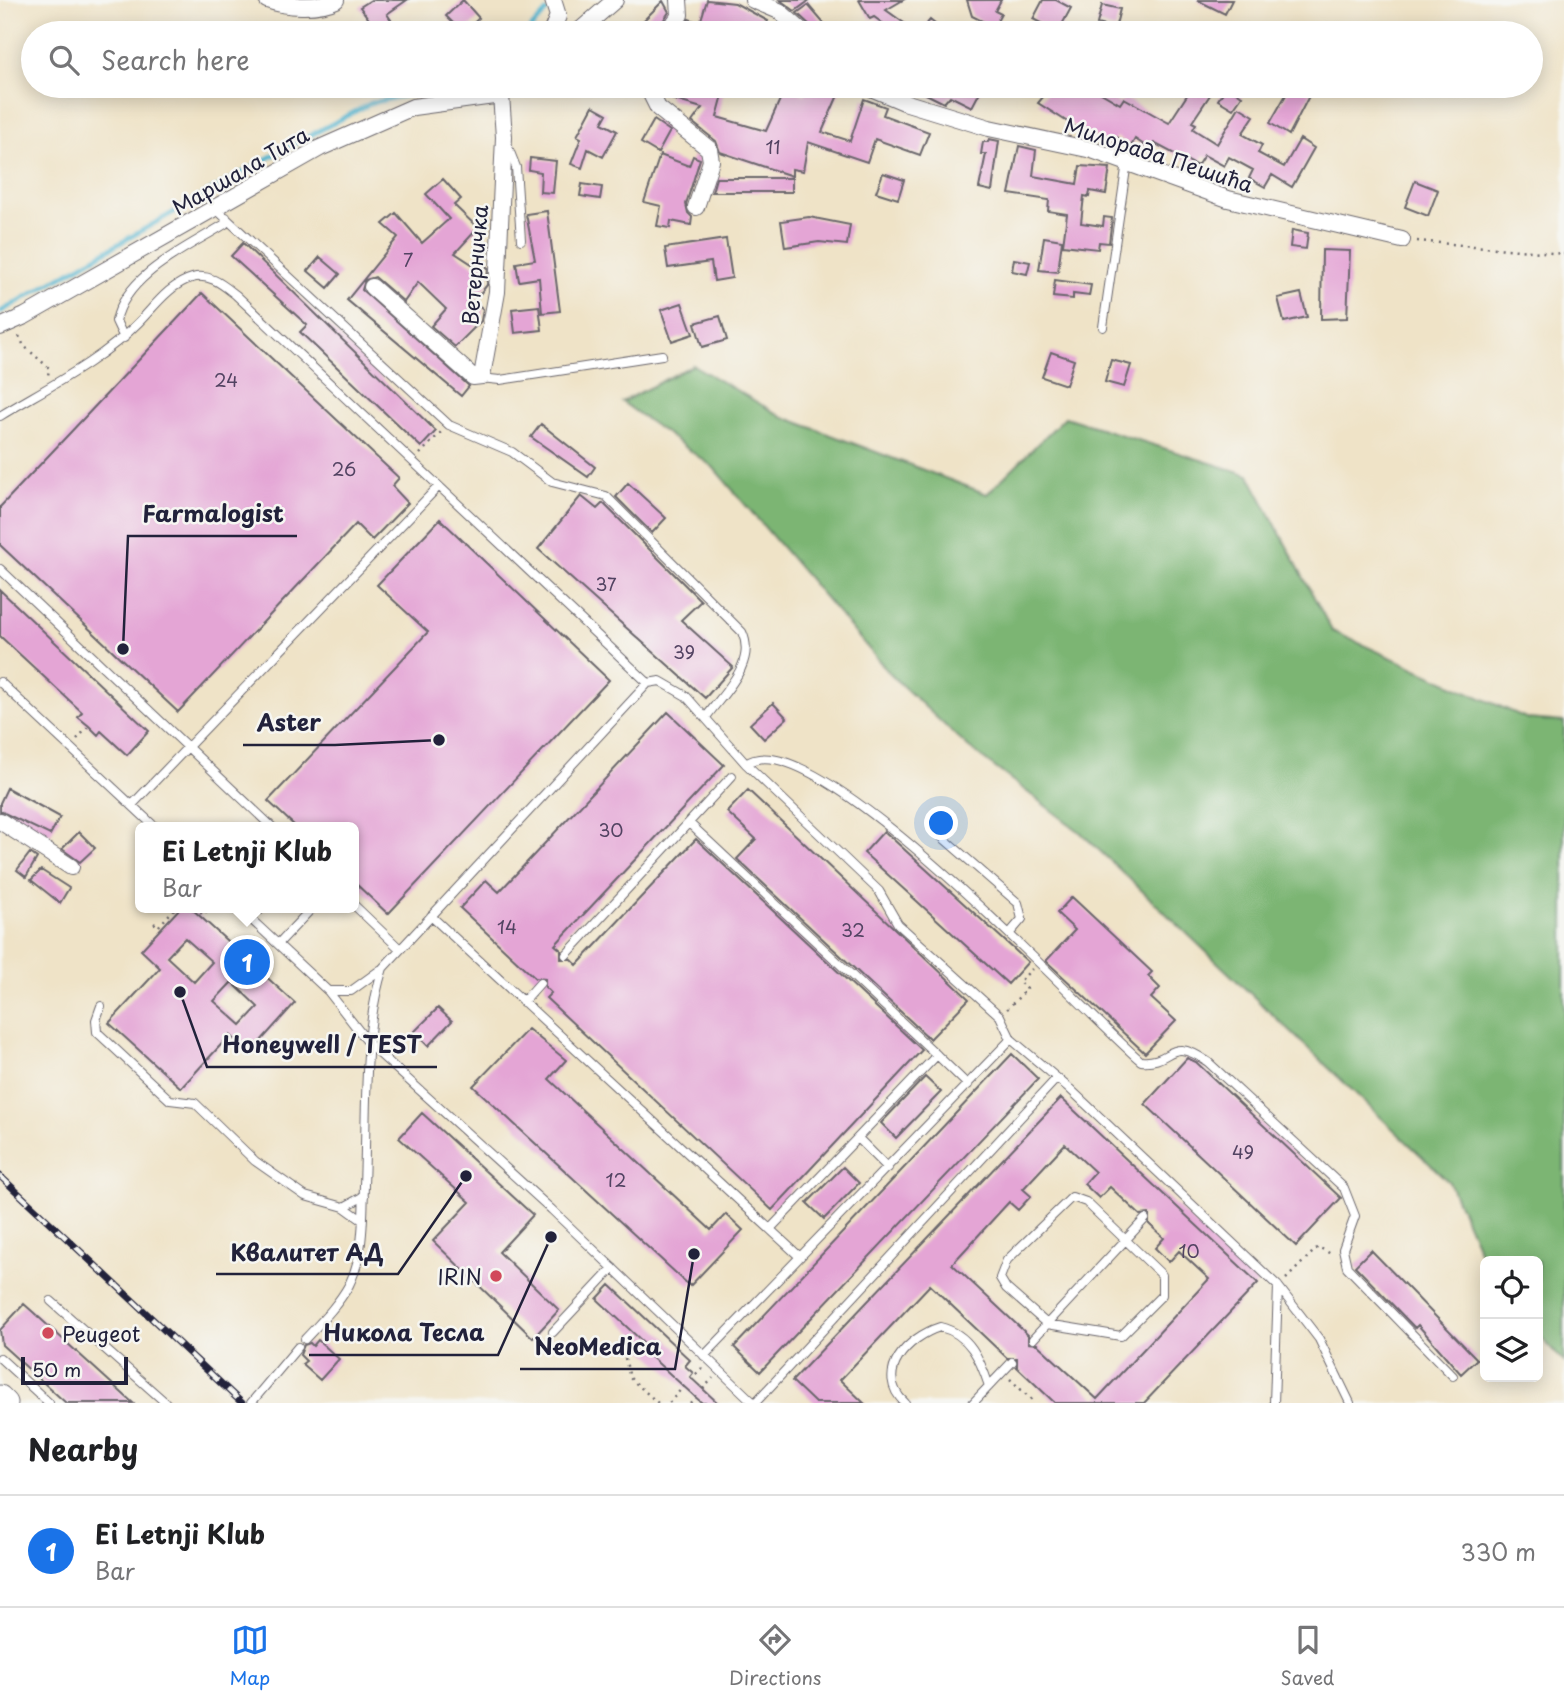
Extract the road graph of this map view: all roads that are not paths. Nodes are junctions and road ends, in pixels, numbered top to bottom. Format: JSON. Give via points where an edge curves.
{"nodes":[{"id":1,"x":267,"y":0,"type":"edge"},
{"id":2,"x":336,"y":0,"type":"edge"},
{"id":3,"x":553,"y":0,"type":"edge"},
{"id":4,"x":615,"y":0,"type":"edge"},
{"id":5,"x":679,"y":0,"type":"edge"},
{"id":6,"x":753,"y":0,"type":"edge"},
{"id":7,"x":556,"y":21,"type":"edge"},
{"id":8,"x":590,"y":21,"type":"edge"},
{"id":9,"x":676,"y":21,"type":"edge"},
{"id":10,"x":790,"y":21,"type":"edge"},
{"id":11,"x":463,"y":98,"type":"edge"},
{"id":12,"x":507,"y":98,"type":"edge"},
{"id":13,"x":653,"y":98,"type":"edge"},
{"id":14,"x":894,"y":98,"type":"edge"},
{"id":15,"x":504,"y":137,"type":"junction"},
{"id":16,"x":1128,"y":162,"type":"junction"},
{"id":17,"x":696,"y":207,"type":"dead end"},
{"id":18,"x":220,"y":213,"type":"junction"},
{"id":19,"x":521,"y":240,"type":"dead end"},
{"id":20,"x":1402,"y":240,"type":"road end"},
{"id":21,"x":372,"y":287,"type":"dead end"},
{"id":22,"x":6,"y":325,"type":"edge"},
{"id":23,"x":1103,"y":327,"type":"dead end"},
{"id":24,"x":124,"y":338,"type":"junction"},
{"id":25,"x":662,"y":355,"type":"dead end"},
{"id":26,"x":480,"y":378,"type":"junction"},
{"id":27,"x":0,"y":416,"type":"edge"},
{"id":28,"x":439,"y":486,"type":"junction"},
{"id":29,"x":0,"y":569,"type":"edge"},
{"id":30,"x":0,"y":682,"type":"edge"},
{"id":31,"x":648,"y":683,"type":"junction"},
{"id":32,"x":707,"y":716,"type":"junction"},
{"id":33,"x":188,"y":747,"type":"junction"},
{"id":34,"x":746,"y":764,"type":"junction"},
{"id":35,"x":732,"y":776,"type":"dead end"},
{"id":36,"x":132,"y":805,"type":"junction"},
{"id":37,"x":0,"y":821,"type":"edge"},
{"id":38,"x":150,"y":822,"type":"edge"},
{"id":39,"x":267,"y":822,"type":"edge"},
{"id":40,"x":689,"y":823,"type":"junction"},
{"id":41,"x":941,"y":836,"type":"dead end"},
{"id":42,"x":71,"y":867,"type":"dead end"},
{"id":43,"x":359,"y":910,"type":"edge"},
{"id":44,"x":244,"y":913,"type":"edge"},
{"id":45,"x":307,"y":913,"type":"edge"},
{"id":46,"x":431,"y":916,"type":"junction"},
{"id":47,"x":1010,"y":933,"type":"junction"},
{"id":48,"x":278,"y":944,"type":"junction"},
{"id":49,"x":400,"y":949,"type":"junction"},
{"id":50,"x":566,"y":955,"type":"dead end"},
{"id":51,"x":383,"y":968,"type":"junction"},
{"id":52,"x":540,"y":983,"type":"dead end"},
{"id":53,"x":328,"y":990,"type":"junction"},
{"id":54,"x":523,"y":1002,"type":"junction"},
{"id":55,"x":102,"y":1006,"type":"dead end"},
{"id":56,"x":1012,"y":1039,"type":"junction"},
{"id":57,"x":370,"y":1045,"type":"junction"},
{"id":58,"x":937,"y":1055,"type":"junction"},
{"id":59,"x":1057,"y":1078,"type":"junction"},
{"id":60,"x":968,"y":1085,"type":"junction"},
{"id":61,"x":858,"y":1138,"type":"junction"},
{"id":62,"x":888,"y":1168,"type":"junction"},
{"id":63,"x":1174,"y":1188,"type":"junction"},
{"id":64,"x":364,"y":1196,"type":"junction"},
{"id":65,"x":1166,"y":1197,"type":"dead end"},
{"id":66,"x":344,"y":1207,"type":"junction"},
{"id":67,"x":1145,"y":1219,"type":"dead end"},
{"id":68,"x":362,"y":1220,"type":"junction"},
{"id":69,"x":770,"y":1229,"type":"junction"},
{"id":70,"x":1125,"y":1240,"type":"junction"},
{"id":71,"x":800,"y":1257,"type":"junction"},
{"id":72,"x":613,"y":1269,"type":"junction"},
{"id":73,"x":1278,"y":1286,"type":"junction"},
{"id":74,"x":51,"y":1301,"type":"dead end"},
{"id":75,"x":1046,"y":1324,"type":"junction"},
{"id":76,"x":553,"y":1332,"type":"dead end"},
{"id":77,"x":305,"y":1339,"type":"dead end"},
{"id":78,"x":1033,"y":1339,"type":"dead end"},
{"id":79,"x":298,"y":1347,"type":"dead end"},
{"id":80,"x":0,"y":1358,"type":"edge"},
{"id":81,"x":707,"y":1358,"type":"junction"},
{"id":82,"x":1012,"y":1362,"type":"dead end"},
{"id":83,"x":1453,"y":1376,"type":"dead end"},
{"id":84,"x":989,"y":1386,"type":"junction"},
{"id":85,"x":746,"y":1395,"type":"junction"},
{"id":86,"x":0,"y":1397,"type":"edge"},
{"id":87,"x":6,"y":1403,"type":"edge"},
{"id":88,"x":49,"y":1403,"type":"edge"},
{"id":89,"x":166,"y":1403,"type":"edge"},
{"id":90,"x":251,"y":1403,"type":"edge"},
{"id":91,"x":739,"y":1403,"type":"edge"},
{"id":92,"x":754,"y":1403,"type":"edge"},
{"id":93,"x":905,"y":1403,"type":"edge"},
{"id":94,"x":973,"y":1403,"type":"edge"},
{"id":95,"x":1274,"y":1403,"type":"edge"},
{"id":96,"x":1350,"y":1403,"type":"edge"}],
"edges":[{"from":1,"to":2,"type":"street","via":[[279,5],[326,5]]},
{"from":3,"to":7,"type":"street"},
{"from":4,"to":8,"type":"street"},
{"from":5,"to":9,"type":"street"},
{"from":6,"to":10,"type":"street"},
{"from":11,"to":18,"type":"street","name":"Маршала Тита","via":[[413,107],[320,148]]},
{"from":12,"to":15,"type":"street","name":"Ветерничка"},
{"from":13,"to":17,"type":"street","via":[[658,108],[709,149],[711,160]]},
{"from":14,"to":16,"type":"street","name":"Милорада Пешића","via":[[989,128]]},
{"from":15,"to":19,"type":"lane","via":[[516,167]]},
{"from":15,"to":26,"type":"street","name":"Ветерничка","via":[[497,292]]},
{"from":16,"to":20,"type":"street","name":"Милорада Пешића","via":[[1228,199]]},
{"from":16,"to":23,"type":"lane"},
{"from":18,"to":22,"type":"street","name":"Маршала Тита"},
{"from":18,"to":24,"type":"lane","via":[[225,224],[166,261],[127,295],[117,321]]},
{"from":18,"to":32,"type":"lane","via":[[449,425],[512,452],[552,482],[606,496],[742,632],[748,647],[746,662]]},
{"from":21,"to":26,"type":"street","name":"Ветерничка","via":[[473,377]]},
{"from":24,"to":27,"type":"lane"},
{"from":24,"to":28,"type":"lane","via":[[177,286],[192,278],[211,279],[236,295]]},
{"from":25,"to":26,"type":"lane","via":[[499,380]]},
{"from":28,"to":31,"type":"lane"},
{"from":28,"to":33,"type":"lane"},
{"from":29,"to":33,"type":"lane"},
{"from":30,"to":36,"type":"lane"},
{"from":31,"to":32,"type":"lane","via":[[673,685]]},
{"from":31,"to":46,"type":"lane"},
{"from":32,"to":34,"type":"lane"},
{"from":33,"to":36,"type":"lane"},
{"from":33,"to":39,"type":"lane"},
{"from":34,"to":47,"type":"lane","via":[[769,757],[847,795]]},
{"from":34,"to":56,"type":"lane","via":[[879,891],[898,924],[1000,1016]]},
{"from":35,"to":40,"type":"lane"},
{"from":36,"to":38,"type":"lane"},
{"from":37,"to":42,"type":"street"},
{"from":40,"to":50,"type":"lane"},
{"from":40,"to":58,"type":"lane"},
{"from":41,"to":47,"type":"lane","via":[[1018,903],[1023,919]]},
{"from":43,"to":49,"type":"lane"},
{"from":44,"to":48,"type":"lane"},
{"from":45,"to":48,"type":"lane"},
{"from":46,"to":49,"type":"lane"},
{"from":46,"to":54,"type":"lane"},
{"from":47,"to":83,"type":"lane","via":[[1141,1061],[1152,1062],[1175,1048],[1188,1049],[1208,1062],[1344,1188],[1355,1216],[1343,1258],[1348,1267]]},
{"from":48,"to":53,"type":"lane"},
{"from":49,"to":51,"type":"lane"},
{"from":51,"to":53,"type":"lane","via":[[351,991]]},
{"from":51,"to":57,"type":"lane"},
{"from":52,"to":54,"type":"lane"},
{"from":53,"to":57,"type":"lane"},
{"from":54,"to":69,"type":"lane"},
{"from":55,"to":66,"type":"lane","via":[[97,1032],[170,1100],[195,1103],[255,1161],[305,1196]]},
{"from":56,"to":59,"type":"lane"},
{"from":56,"to":60,"type":"lane"},
{"from":57,"to":64,"type":"lane"},
{"from":57,"to":72,"type":"lane"},
{"from":58,"to":60,"type":"lane"},
{"from":58,"to":61,"type":"lane"},
{"from":59,"to":63,"type":"lane"},
{"from":59,"to":92,"type":"lane"},
{"from":60,"to":62,"type":"lane"},
{"from":61,"to":62,"type":"lane"},
{"from":61,"to":69,"type":"lane"},
{"from":62,"to":71,"type":"lane"},
{"from":63,"to":65,"type":"lane"},
{"from":63,"to":73,"type":"lane"},
{"from":64,"to":66,"type":"lane"},
{"from":64,"to":68,"type":"lane"},
{"from":66,"to":68,"type":"lane"},
{"from":67,"to":70,"type":"lane"},
{"from":68,"to":77,"type":"lane","via":[[361,1246],[349,1284]]},
{"from":69,"to":71,"type":"lane"},
{"from":70,"to":75,"type":"lane"},
{"from":70,"to":75,"type":"lane","via":[[1162,1275],[1164,1289],[1158,1301],[1121,1336]]},
{"from":70,"to":75,"type":"lane","via":[[1086,1202],[1072,1197],[1007,1260],[1000,1278],[1006,1288]]},
{"from":71,"to":81,"type":"lane"},
{"from":72,"to":76,"type":"lane"},
{"from":72,"to":81,"type":"lane"},
{"from":73,"to":95,"type":"lane"},
{"from":73,"to":96,"type":"lane","via":[[1320,1339]]},
{"from":74,"to":89,"type":"lane"},
{"from":75,"to":78,"type":"lane"},
{"from":79,"to":90,"type":"lane"},
{"from":80,"to":88,"type":"lane"},
{"from":81,"to":85,"type":"lane"},
{"from":82,"to":84,"type":"lane"},
{"from":84,"to":93,"type":"lane","via":[[979,1356],[964,1339],[940,1327],[923,1332],[892,1367],[891,1382]]},
{"from":84,"to":94,"type":"lane"},
{"from":85,"to":91,"type":"lane"},
{"from":85,"to":92,"type":"lane"},
{"from":86,"to":87,"type":"main road"}]}
